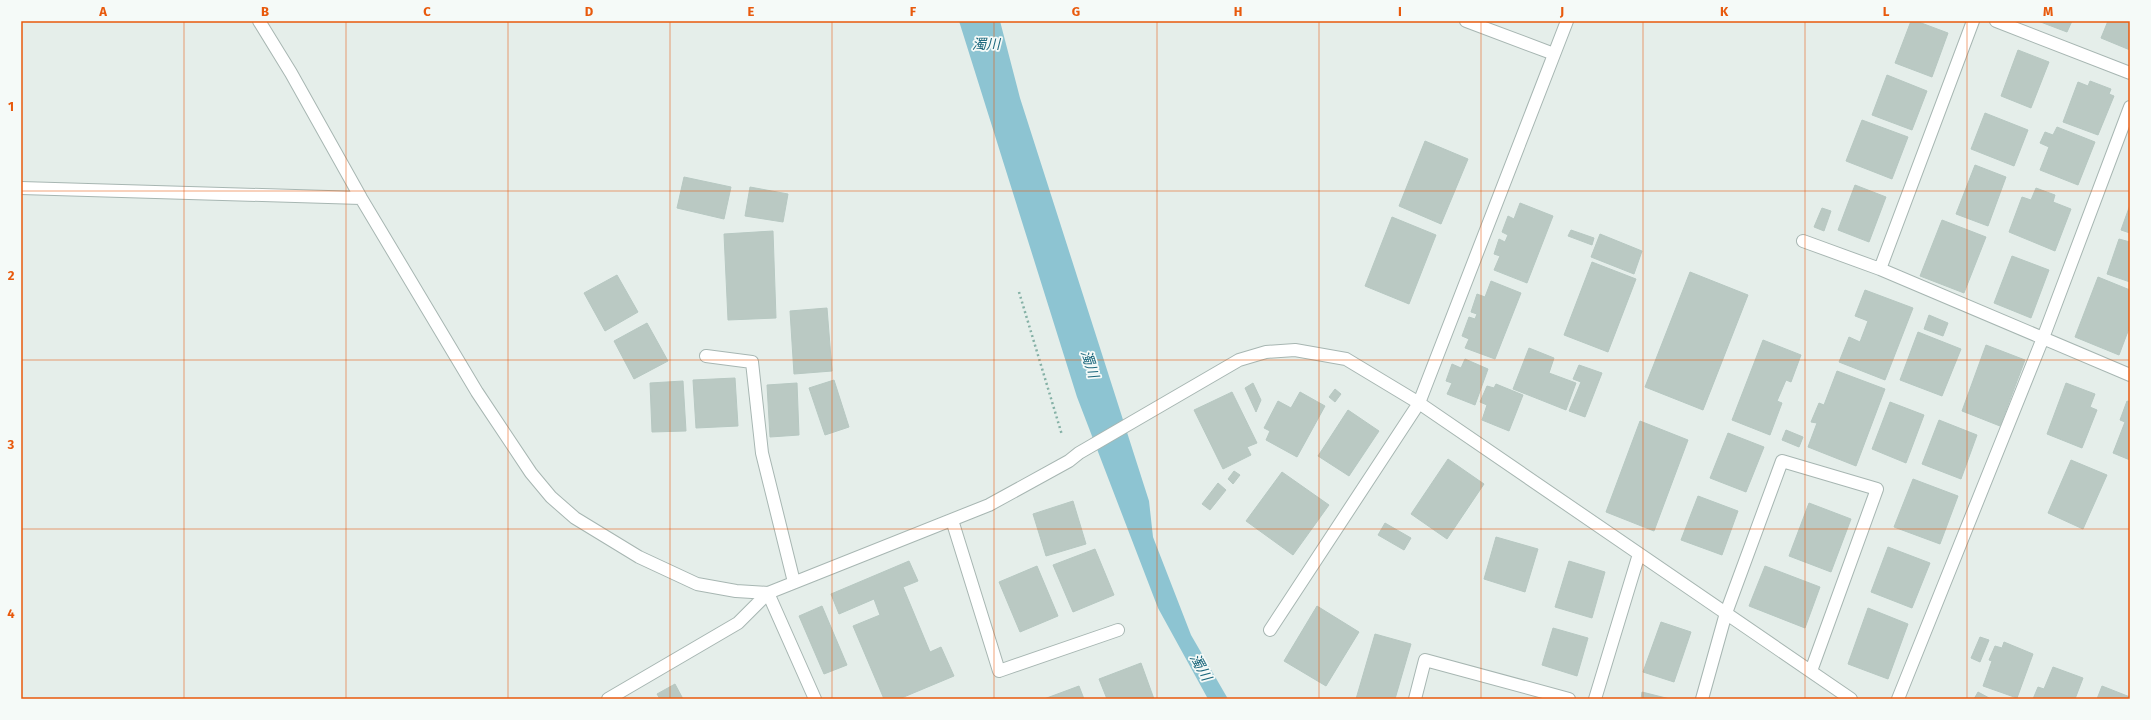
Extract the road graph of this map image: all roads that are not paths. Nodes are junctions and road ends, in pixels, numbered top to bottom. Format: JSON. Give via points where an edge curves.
{"nodes":[{"id":1,"x":259,"y":21,"type":"edge"},
{"id":2,"x":1466,"y":21,"type":"edge"},
{"id":3,"x":1567,"y":21,"type":"edge"},
{"id":4,"x":1974,"y":21,"type":"edge"},
{"id":5,"x":1996,"y":21,"type":"edge"},
{"id":6,"x":1554,"y":54,"type":"junction"},
{"id":7,"x":2130,"y":73,"type":"edge"},
{"id":8,"x":2130,"y":107,"type":"edge"},
{"id":9,"x":21,"y":188,"type":"edge"},
{"id":10,"x":361,"y":198,"type":"junction"},
{"id":11,"x":1803,"y":241,"type":"dead end"},
{"id":12,"x":1880,"y":269,"type":"junction"},
{"id":13,"x":2043,"y":338,"type":"junction"},
{"id":14,"x":706,"y":356,"type":"dead end"},
{"id":15,"x":2130,"y":375,"type":"edge"},
{"id":16,"x":1419,"y":402,"type":"junction"},
{"id":17,"x":952,"y":520,"type":"junction"},
{"id":18,"x":1640,"y":554,"type":"junction"},
{"id":19,"x":794,"y":582,"type":"junction"},
{"id":20,"x":768,"y":594,"type":"junction"},
{"id":21,"x":1726,"y":613,"type":"junction"},
{"id":22,"x":1118,"y":630,"type":"dead end"},
{"id":23,"x":1270,"y":630,"type":"dead end"},
{"id":24,"x":1811,"y":671,"type":"junction"},
{"id":25,"x":608,"y":699,"type":"edge"},
{"id":26,"x":815,"y":699,"type":"edge"},
{"id":27,"x":1415,"y":699,"type":"edge"},
{"id":28,"x":1569,"y":699,"type":"edge"},
{"id":29,"x":1595,"y":699,"type":"edge"},
{"id":30,"x":1702,"y":699,"type":"edge"},
{"id":31,"x":1851,"y":699,"type":"edge"},
{"id":32,"x":1898,"y":699,"type":"edge"}],
"edges":[{"from":1,"to":10,"type":"street","via":[[291,72]]},
{"from":2,"to":6,"type":"street"},
{"from":3,"to":6,"type":"street"},
{"from":4,"to":12,"type":"street"},
{"from":5,"to":7,"type":"street"},
{"from":6,"to":16,"type":"street"},
{"from":8,"to":13,"type":"street"},
{"from":9,"to":10,"type":"street"},
{"from":10,"to":20,"type":"street","via":[[477,392],[551,497],[575,518],[639,557],[697,584]]},
{"from":11,"to":12,"type":"street"},
{"from":12,"to":13,"type":"street"},
{"from":13,"to":15,"type":"street"},
{"from":13,"to":32,"type":"street"},
{"from":14,"to":19,"type":"street","via":[[752,362],[762,453]]},
{"from":16,"to":17,"type":"street","via":[[1346,360],[1295,350],[1266,352],[1239,360],[1069,461],[989,505]]},
{"from":16,"to":18,"type":"street"},
{"from":16,"to":23,"type":"street"},
{"from":17,"to":19,"type":"street"},
{"from":17,"to":22,"type":"street","via":[[999,671]]},
{"from":18,"to":21,"type":"street"},
{"from":18,"to":29,"type":"street"},
{"from":19,"to":20,"type":"street"},
{"from":20,"to":25,"type":"street","via":[[738,623]]},
{"from":20,"to":26,"type":"street"},
{"from":21,"to":24,"type":"street"},
{"from":21,"to":24,"type":"street","via":[[1782,461],[1877,489]]},
{"from":21,"to":30,"type":"street"},
{"from":24,"to":31,"type":"street"},
{"from":27,"to":28,"type":"street","via":[[1425,660]]}]}
